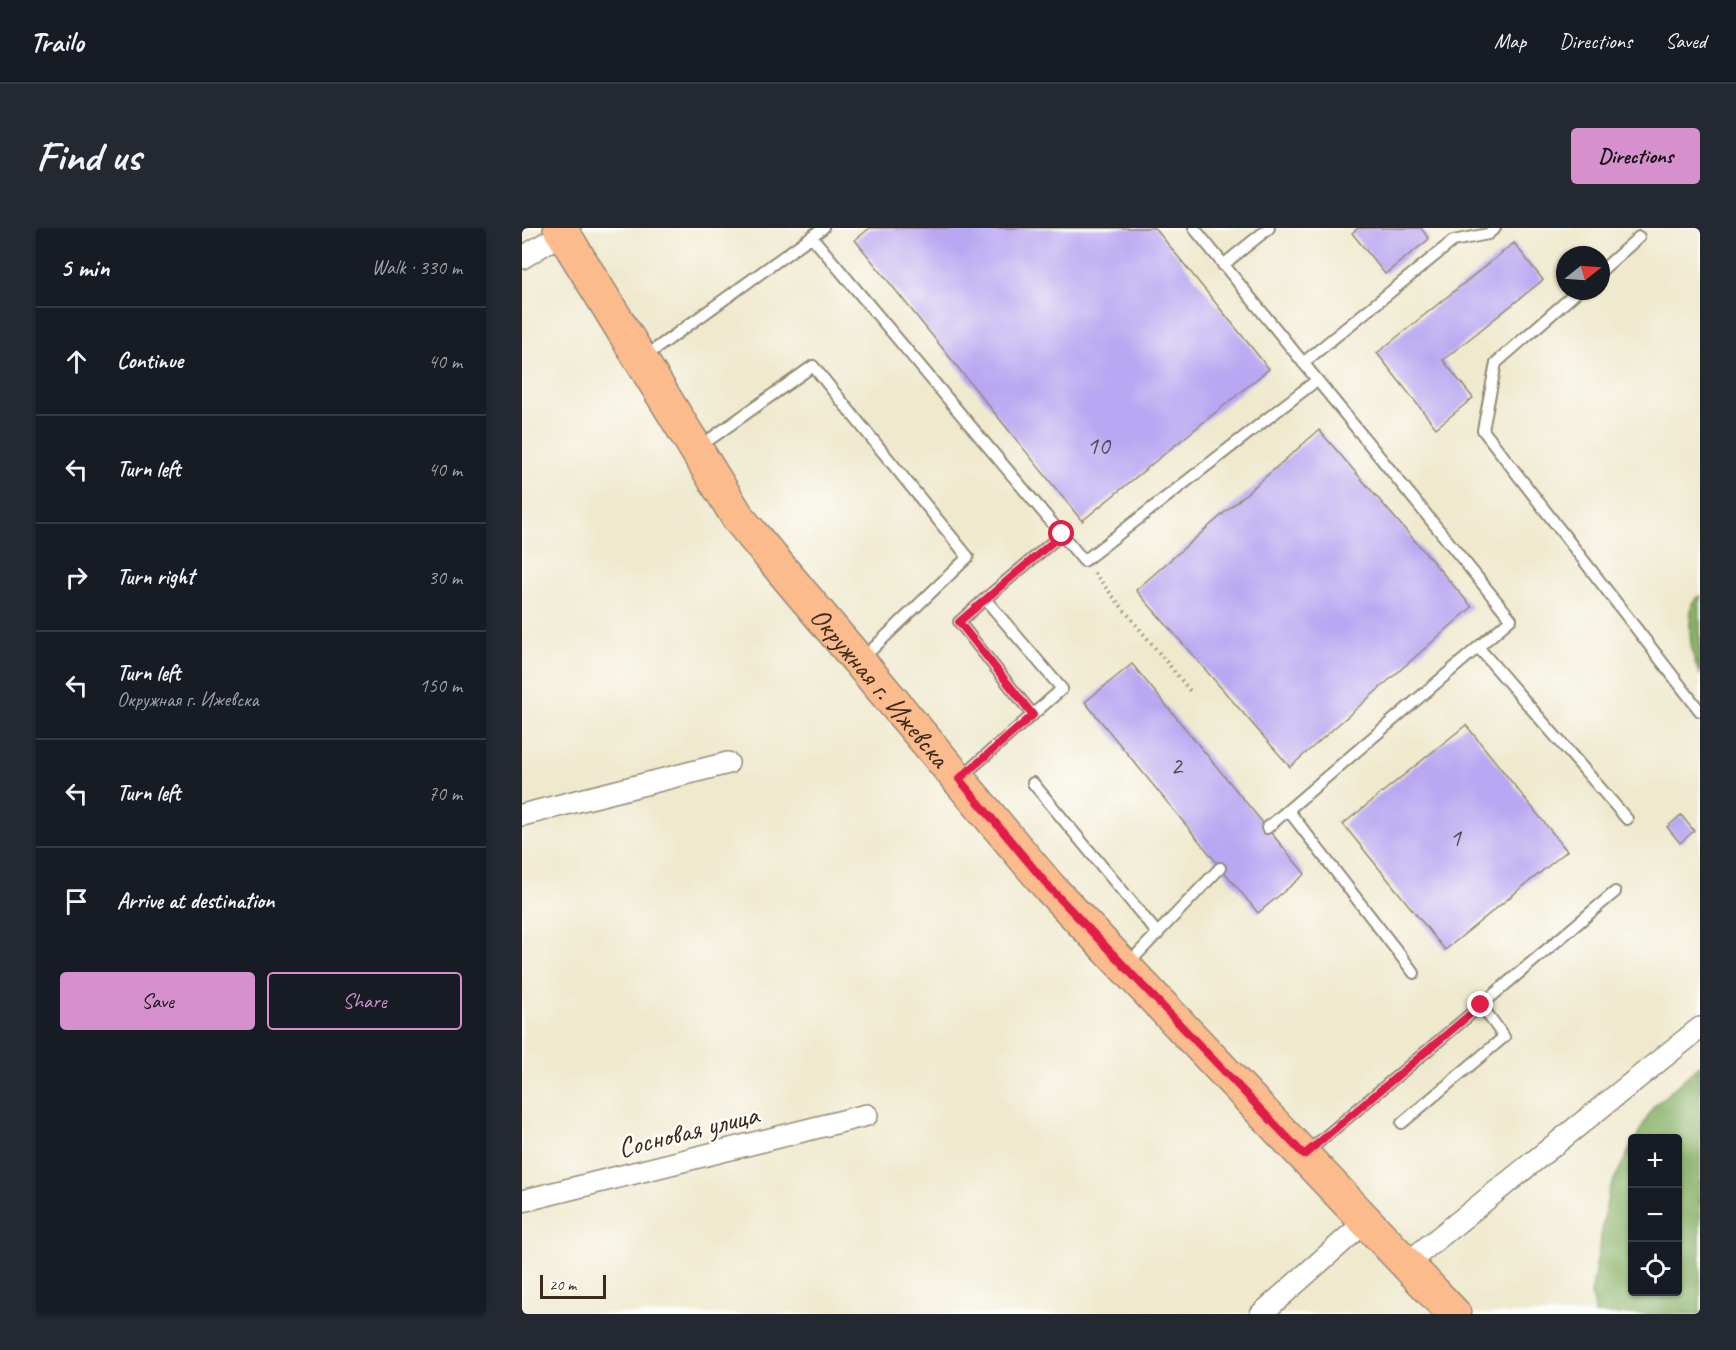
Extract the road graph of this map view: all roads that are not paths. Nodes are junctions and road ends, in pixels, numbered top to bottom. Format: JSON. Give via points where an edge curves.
{"nodes":[{"id":1,"x":823,"y":228,"type":"edge"},
{"id":2,"x":1194,"y":228,"type":"edge"},
{"id":3,"x":1269,"y":228,"type":"edge"},
{"id":4,"x":1495,"y":228,"type":"edge"},
{"id":5,"x":561,"y":231,"type":"edge"},
{"id":6,"x":812,"y":237,"type":"junction"},
{"id":7,"x":1639,"y":237,"type":"dead end"},
{"id":8,"x":522,"y":258,"type":"edge"},
{"id":9,"x":1610,"y":263,"type":"edge"},
{"id":10,"x":1223,"y":265,"type":"junction"},
{"id":11,"x":1568,"y":300,"type":"edge"},
{"id":12,"x":641,"y":360,"type":"junction"},
{"id":13,"x":1303,"y":363,"type":"junction"},
{"id":14,"x":1317,"y":380,"type":"junction"},
{"id":15,"x":696,"y":449,"type":"junction"},
{"id":16,"x":1062,"y":534,"type":"junction"},
{"id":17,"x":985,"y":599,"type":"junction"},
{"id":18,"x":1478,"y":647,"type":"junction"},
{"id":19,"x":859,"y":662,"type":"junction"},
{"id":20,"x":1700,"y":711,"type":"edge"},
{"id":21,"x":1033,"y":715,"type":"junction"},
{"id":22,"x":729,"y":763,"type":"dead end"},
{"id":23,"x":959,"y":779,"type":"junction"},
{"id":24,"x":1033,"y":783,"type":"dead end"},
{"id":25,"x":1288,"y":810,"type":"junction"},
{"id":26,"x":522,"y":815,"type":"edge"},
{"id":27,"x":1627,"y":819,"type":"dead end"},
{"id":28,"x":1267,"y":828,"type":"dead end"},
{"id":29,"x":1220,"y":868,"type":"dead end"},
{"id":30,"x":1615,"y":892,"type":"dead end"},
{"id":31,"x":1158,"y":934,"type":"junction"},
{"id":32,"x":1125,"y":967,"type":"junction"},
{"id":33,"x":1414,"y":973,"type":"dead end"},
{"id":34,"x":1481,"y":1005,"type":"junction"},
{"id":35,"x":1700,"y":1028,"type":"edge"},
{"id":36,"x":867,"y":1115,"type":"dead end"},
{"id":37,"x":1402,"y":1123,"type":"dead end"},
{"id":38,"x":1304,"y":1155,"type":"junction"},
{"id":39,"x":522,"y":1201,"type":"edge"},
{"id":40,"x":1366,"y":1221,"type":"junction"},
{"id":41,"x":1406,"y":1264,"type":"junction"},
{"id":42,"x":1261,"y":1314,"type":"edge"},
{"id":43,"x":1454,"y":1314,"type":"edge"}],
"edges":[{"from":1,"to":6,"type":"lane"},
{"from":2,"to":10,"type":"lane"},
{"from":3,"to":10,"type":"lane"},
{"from":4,"to":13,"type":"lane","via":[[1488,234],[1453,241]]},
{"from":5,"to":8,"type":"street"},
{"from":5,"to":12,"type":"main road","name":"Окружная г. Ижевска"},
{"from":6,"to":12,"type":"lane"},
{"from":6,"to":16,"type":"lane"},
{"from":7,"to":9,"type":"lane"},
{"from":10,"to":13,"type":"lane"},
{"from":11,"to":20,"type":"lane","via":[[1496,363],[1483,430]]},
{"from":12,"to":15,"type":"main road","name":"Окружная г. Ижевска"},
{"from":13,"to":14,"type":"lane"},
{"from":14,"to":16,"type":"lane","via":[[1084,561]]},
{"from":14,"to":18,"type":"lane","via":[[1511,619]]},
{"from":15,"to":19,"type":"main road","name":"Окружная г. Ижевска","via":[[740,519]]},
{"from":15,"to":19,"type":"lane","via":[[813,366],[968,557]]},
{"from":16,"to":17,"type":"lane"},
{"from":17,"to":21,"type":"lane","via":[[959,622]]},
{"from":17,"to":21,"type":"lane","via":[[1062,689]]},
{"from":18,"to":25,"type":"lane"},
{"from":18,"to":27,"type":"lane"},
{"from":19,"to":23,"type":"main road","name":"Окружная г. Ижевска"},
{"from":21,"to":23,"type":"lane"},
{"from":22,"to":26,"type":"street"},
{"from":23,"to":32,"type":"main road","name":"Окружная г. Ижевска","via":[[1050,888]]},
{"from":24,"to":31,"type":"lane"},
{"from":25,"to":28,"type":"lane"},
{"from":25,"to":33,"type":"lane"},
{"from":29,"to":31,"type":"lane"},
{"from":30,"to":34,"type":"lane"},
{"from":31,"to":32,"type":"lane"},
{"from":32,"to":38,"type":"main road","name":"Окружная г. Ижевска"},
{"from":34,"to":37,"type":"lane","via":[[1504,1037]]},
{"from":34,"to":38,"type":"lane"},
{"from":35,"to":41,"type":"street"},
{"from":36,"to":39,"type":"street","name":"Сосновая улица"},
{"from":38,"to":40,"type":"main road","name":"Окружная г. Ижевска"},
{"from":40,"to":41,"type":"main road","name":"Окружная г. Ижевска"},
{"from":40,"to":42,"type":"street"},
{"from":41,"to":43,"type":"main road","name":"Окружная г. Ижевска"}]}
